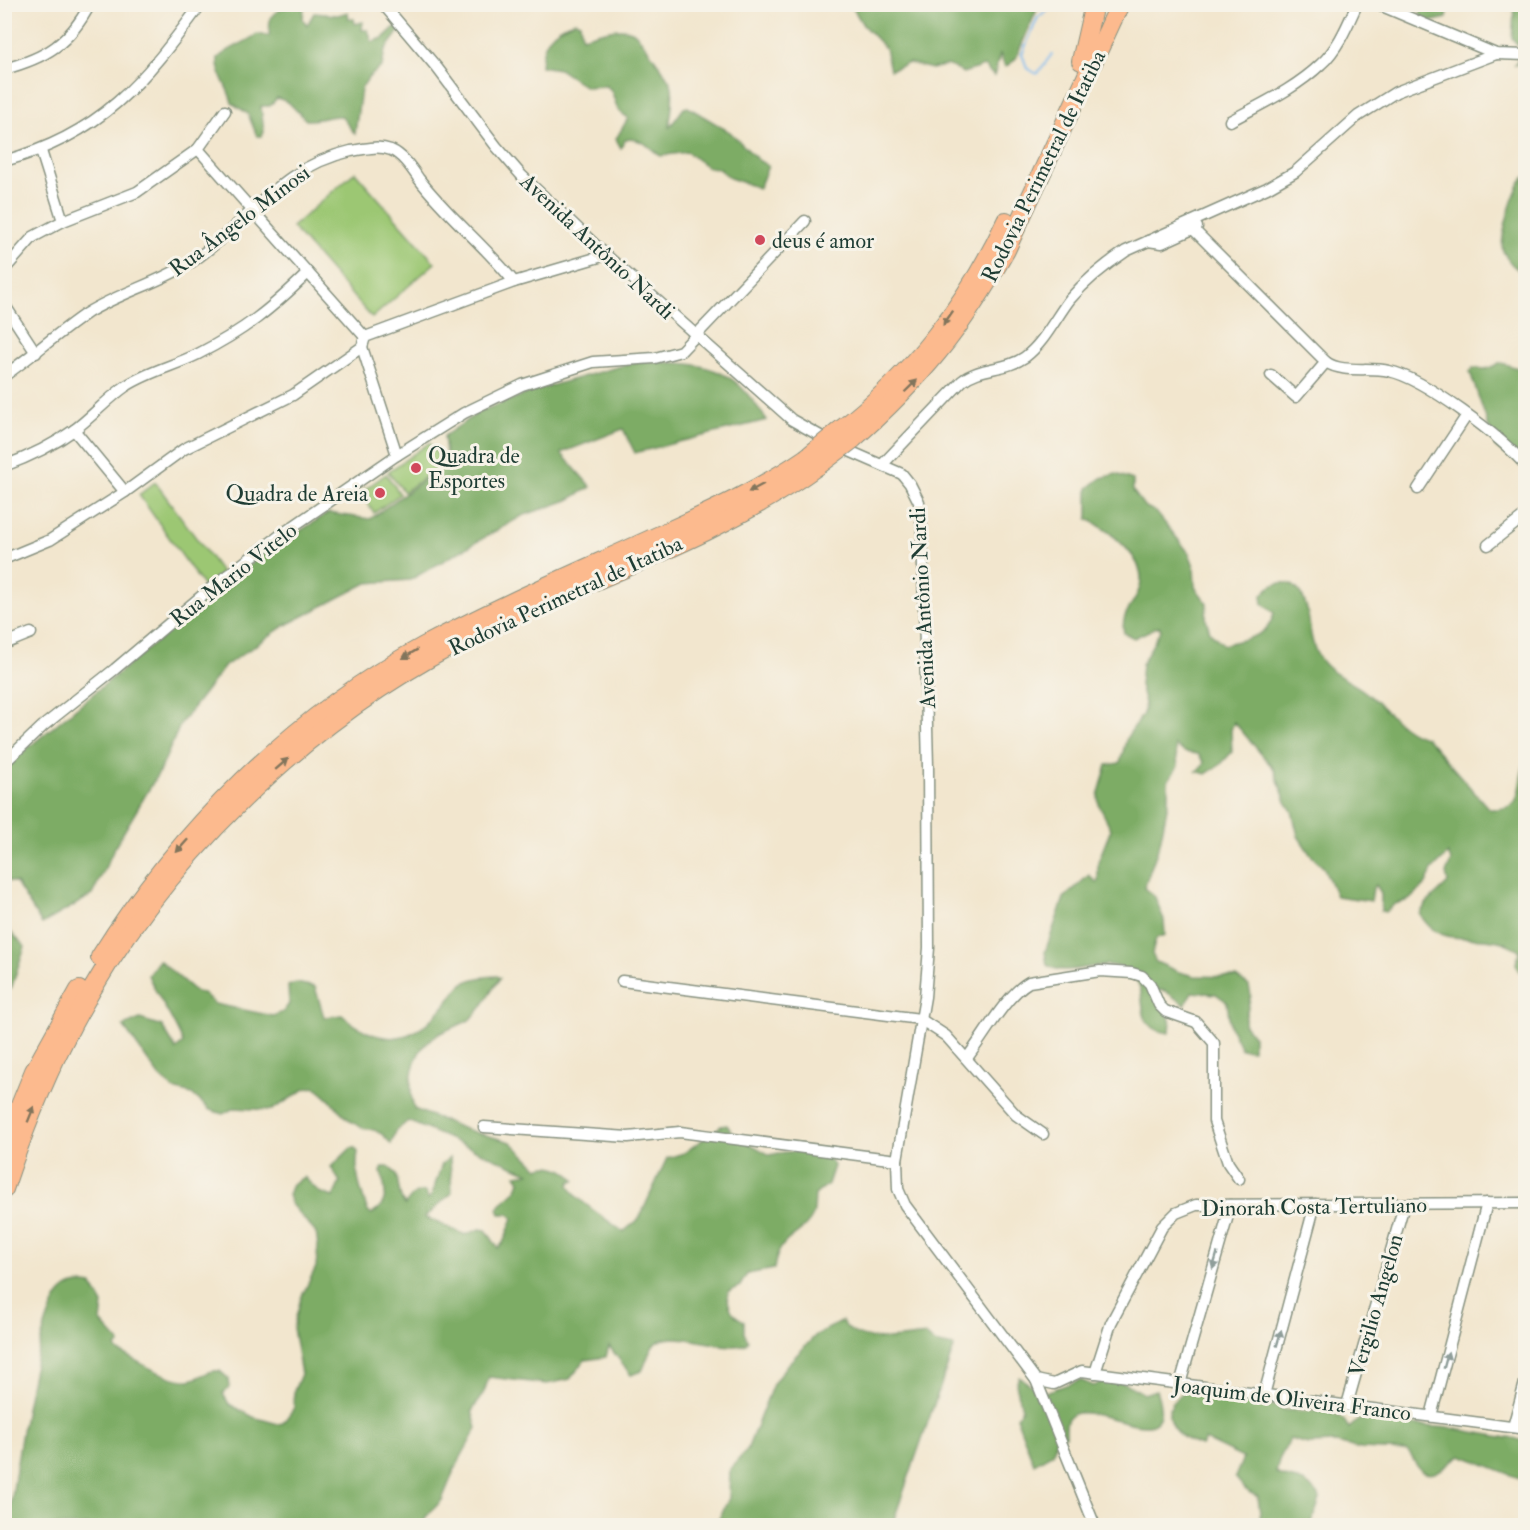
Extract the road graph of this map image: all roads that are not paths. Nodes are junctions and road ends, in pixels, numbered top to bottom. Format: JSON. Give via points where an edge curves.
{"nodes":[{"id":1,"x":90,"y":4,"type":"edge"},
{"id":2,"x":201,"y":4,"type":"edge"},
{"id":3,"x":383,"y":4,"type":"edge"},
{"id":4,"x":1094,"y":4,"type":"edge"},
{"id":5,"x":1109,"y":4,"type":"edge"},
{"id":6,"x":1120,"y":4,"type":"edge"},
{"id":7,"x":1357,"y":4,"type":"edge"},
{"id":8,"x":1377,"y":4,"type":"edge"},
{"id":9,"x":1496,"y":54,"type":"junction"},
{"id":10,"x":1526,"y":55,"type":"edge"},
{"id":11,"x":1081,"y":61,"type":"junction"},
{"id":12,"x":4,"y":69,"type":"edge"},
{"id":13,"x":225,"y":111,"type":"dead end"},
{"id":14,"x":1230,"y":121,"type":"dead end"},
{"id":15,"x":198,"y":148,"type":"junction"},
{"id":16,"x":41,"y":152,"type":"junction"},
{"id":17,"x":4,"y":161,"type":"edge"},
{"id":18,"x":1232,"y":203,"type":"junction"},
{"id":19,"x":253,"y":211,"type":"junction"},
{"id":20,"x":805,"y":220,"type":"dead end"},
{"id":21,"x":63,"y":221,"type":"junction"},
{"id":22,"x":1193,"y":229,"type":"junction"},
{"id":23,"x":1148,"y":241,"type":"junction"},
{"id":24,"x":606,"y":255,"type":"junction"},
{"id":25,"x":4,"y":270,"type":"edge"},
{"id":26,"x":308,"y":273,"type":"junction"},
{"id":27,"x":514,"y":282,"type":"junction"},
{"id":28,"x":4,"y":304,"type":"edge"},
{"id":29,"x":696,"y":336,"type":"junction"},
{"id":30,"x":364,"y":342,"type":"junction"},
{"id":31,"x":36,"y":353,"type":"junction"},
{"id":32,"x":1326,"y":362,"type":"junction"},
{"id":33,"x":1271,"y":375,"type":"dead end"},
{"id":34,"x":4,"y":376,"type":"edge"},
{"id":35,"x":1467,"y":415,"type":"junction"},
{"id":36,"x":74,"y":430,"type":"junction"},
{"id":37,"x":846,"y":435,"type":"junction"},
{"id":38,"x":396,"y":455,"type":"junction"},
{"id":39,"x":812,"y":461,"type":"junction"},
{"id":40,"x":882,"y":465,"type":"junction"},
{"id":41,"x":4,"y":466,"type":"edge"},
{"id":42,"x":1526,"y":466,"type":"edge"},
{"id":43,"x":1418,"y":489,"type":"dead end"},
{"id":44,"x":125,"y":492,"type":"junction"},
{"id":45,"x":1526,"y":515,"type":"edge"},
{"id":46,"x":1488,"y":544,"type":"dead end"},
{"id":47,"x":4,"y":559,"type":"edge"},
{"id":48,"x":32,"y":633,"type":"dead end"},
{"id":49,"x":4,"y":644,"type":"edge"},
{"id":50,"x":17,"y":750,"type":"junction"},
{"id":51,"x":4,"y":753,"type":"edge"},
{"id":52,"x":4,"y":763,"type":"edge"},
{"id":53,"x":622,"y":981,"type":"dead end"},
{"id":54,"x":920,"y":1019,"type":"junction"},
{"id":55,"x":967,"y":1058,"type":"junction"},
{"id":56,"x":484,"y":1127,"type":"dead end"},
{"id":57,"x":1043,"y":1134,"type":"dead end"},
{"id":58,"x":4,"y":1145,"type":"edge"},
{"id":59,"x":897,"y":1160,"type":"junction"},
{"id":60,"x":1239,"y":1179,"type":"dead end"},
{"id":61,"x":4,"y":1189,"type":"edge"},
{"id":62,"x":1487,"y":1203,"type":"junction"},
{"id":63,"x":1526,"y":1203,"type":"edge"},
{"id":64,"x":1315,"y":1204,"type":"junction"},
{"id":65,"x":1231,"y":1205,"type":"junction"},
{"id":66,"x":1404,"y":1205,"type":"junction"},
{"id":67,"x":1095,"y":1373,"type":"junction"},
{"id":68,"x":1526,"y":1379,"type":"edge"},
{"id":69,"x":1036,"y":1380,"type":"junction"},
{"id":70,"x":1180,"y":1384,"type":"junction"},
{"id":71,"x":1264,"y":1395,"type":"junction"},
{"id":72,"x":1347,"y":1405,"type":"junction"},
{"id":73,"x":1431,"y":1416,"type":"junction"},
{"id":74,"x":1513,"y":1427,"type":"junction"},
{"id":75,"x":1526,"y":1429,"type":"edge"},
{"id":76,"x":1095,"y":1526,"type":"edge"}],
"edges":[{"from":1,"to":12,"type":"street","via":[[82,20],[58,47],[43,57]]},
{"from":2,"to":16,"type":"street","via":[[146,77],[112,108]]},
{"from":3,"to":24,"type":"street","name":"Avenida Antônio Nardi","via":[[522,176]]},
{"from":4,"to":11,"type":"highway"},
{"from":5,"to":11,"type":"highway","name":"Rodovia Perimetral de Itatiba"},
{"from":37,"to":6,"type":"highway","name":"Rodovia Perimetral de Itatiba","one_way":true,"via":[[925,371],[992,277]]},
{"from":7,"to":14,"type":"street","via":[[1322,64],[1287,90]]},
{"from":8,"to":9,"type":"street"},
{"from":9,"to":10,"type":"street"},
{"from":9,"to":18,"type":"street","via":[[1396,92],[1358,116],[1295,172]]},
{"from":11,"to":37,"type":"highway","name":"Rodovia Perimetral de Itatiba","one_way":true,"via":[[997,241],[974,281],[912,365]]},
{"from":13,"to":15,"type":"street"},
{"from":15,"to":19,"type":"street"},
{"from":15,"to":21,"type":"street","via":[[137,192]]},
{"from":16,"to":17,"type":"street"},
{"from":16,"to":21,"type":"street"},
{"from":18,"to":22,"type":"street","via":[[1224,214]]},
{"from":18,"to":23,"type":"street"},
{"from":19,"to":26,"type":"street"},
{"from":19,"to":27,"type":"street","name":"Rua Ângelo Minosi","via":[[278,185],[318,161],[370,147],[392,151],[403,158],[446,213]]},
{"from":19,"to":31,"type":"street","name":"Rua Ângelo Minosi","via":[[192,261],[87,313]]},
{"from":20,"to":29,"type":"street","name":"Rua Mario Vitelo"},
{"from":21,"to":25,"type":"street","via":[[33,237]]},
{"from":22,"to":23,"type":"street","via":[[1162,243]]},
{"from":22,"to":32,"type":"street"},
{"from":23,"to":40,"type":"street","via":[[1106,264],[1089,279],[1026,357],[999,368],[974,372],[962,381]]},
{"from":24,"to":27,"type":"street"},
{"from":24,"to":29,"type":"street","name":"Avenida Antônio Nardi"},
{"from":26,"to":30,"type":"street"},
{"from":26,"to":36,"type":"street","via":[[242,331],[125,386]]},
{"from":27,"to":30,"type":"street"},
{"from":28,"to":31,"type":"street"},
{"from":29,"to":38,"type":"street","name":"Rua Mario Vitelo","via":[[668,357],[593,362],[522,385],[464,413]]},
{"from":29,"to":40,"type":"street","name":"Avenida Antônio Nardi","via":[[792,420]]},
{"from":30,"to":38,"type":"street"},
{"from":30,"to":44,"type":"street","via":[[293,395],[184,448]]},
{"from":31,"to":34,"type":"street","name":"Rua Ângelo Minosi"},
{"from":32,"to":33,"type":"street","via":[[1296,397]]},
{"from":32,"to":35,"type":"street","via":[[1336,367],[1378,369],[1402,375]]},
{"from":35,"to":42,"type":"street","via":[[1501,440]]},
{"from":35,"to":43,"type":"street"},
{"from":36,"to":41,"type":"street","via":[[34,455]]},
{"from":36,"to":44,"type":"street"},
{"from":37,"to":39,"type":"highway","name":"Rodovia Perimetral de Itatiba","bridge":true},
{"from":38,"to":50,"type":"street","name":"Rua Mario Vitelo","via":[[217,583]]},
{"from":39,"to":58,"type":"highway","name":"Rodovia Perimetral de Itatiba","one_way":true,"via":[[424,646],[363,684],[268,757],[180,848],[114,934],[60,1021],[34,1071]]},
{"from":61,"to":39,"type":"highway","name":"Rodovia Perimetral de Itatiba","one_way":true,"via":[[64,1039],[116,954],[162,889],[269,775],[369,695],[425,661],[481,631],[763,503]]},
{"from":40,"to":54,"type":"street","name":"Avenida Antônio Nardi","via":[[902,474],[910,484],[919,502],[922,528],[928,948]]},
{"from":44,"to":47,"type":"street","via":[[50,540]]},
{"from":45,"to":46,"type":"street"},
{"from":48,"to":49,"type":"street"},
{"from":50,"to":51,"type":"street"},
{"from":50,"to":52,"type":"street","name":"Rua Mario Vitelo"},
{"from":53,"to":54,"type":"street"},
{"from":54,"to":55,"type":"street","via":[[946,1036]]},
{"from":54,"to":59,"type":"street","name":"Avenida Antônio Nardi"},
{"from":55,"to":57,"type":"street","via":[[1016,1115]]},
{"from":55,"to":60,"type":"street","via":[[1009,999],[1029,982],[1114,971],[1142,976],[1165,1011],[1196,1022],[1214,1043],[1214,1121],[1228,1163]]},
{"from":56,"to":59,"type":"street","via":[[628,1137],[680,1132]]},
{"from":59,"to":69,"type":"street","name":"Avenida Antônio Nardi","via":[[898,1189],[915,1220]]},
{"from":62,"to":63,"type":"street","name":"Dinorah Costa Tertuliano"},
{"from":62,"to":66,"type":"street","name":"Dinorah Costa Tertuliano"},
{"from":73,"to":62,"type":"street","one_way":true},
{"from":64,"to":65,"type":"street","name":"Dinorah Costa Tertuliano"},
{"from":64,"to":66,"type":"street","name":"Dinorah Costa Tertuliano"},
{"from":71,"to":64,"type":"street","one_way":true},
{"from":65,"to":67,"type":"street","name":"Dinorah Costa Tertuliano","via":[[1196,1205],[1176,1213],[1162,1227],[1111,1323]]},
{"from":65,"to":70,"type":"street","one_way":true},
{"from":66,"to":72,"type":"street","name":"Vergilio Angelon"},
{"from":67,"to":69,"type":"street","name":"Joaquim de Oliveira Franco","via":[[1082,1371],[1048,1384]]},
{"from":67,"to":70,"type":"street","name":"Joaquim de Oliveira Franco"},
{"from":68,"to":74,"type":"street"},
{"from":69,"to":76,"type":"street"},
{"from":70,"to":71,"type":"street","name":"Joaquim de Oliveira Franco"},
{"from":71,"to":72,"type":"street","name":"Joaquim de Oliveira Franco"},
{"from":72,"to":73,"type":"street","name":"Joaquim de Oliveira Franco"},
{"from":73,"to":74,"type":"street","name":"Joaquim de Oliveira Franco"},
{"from":74,"to":75,"type":"street","name":"Joaquim de Oliveira Franco"}]}
